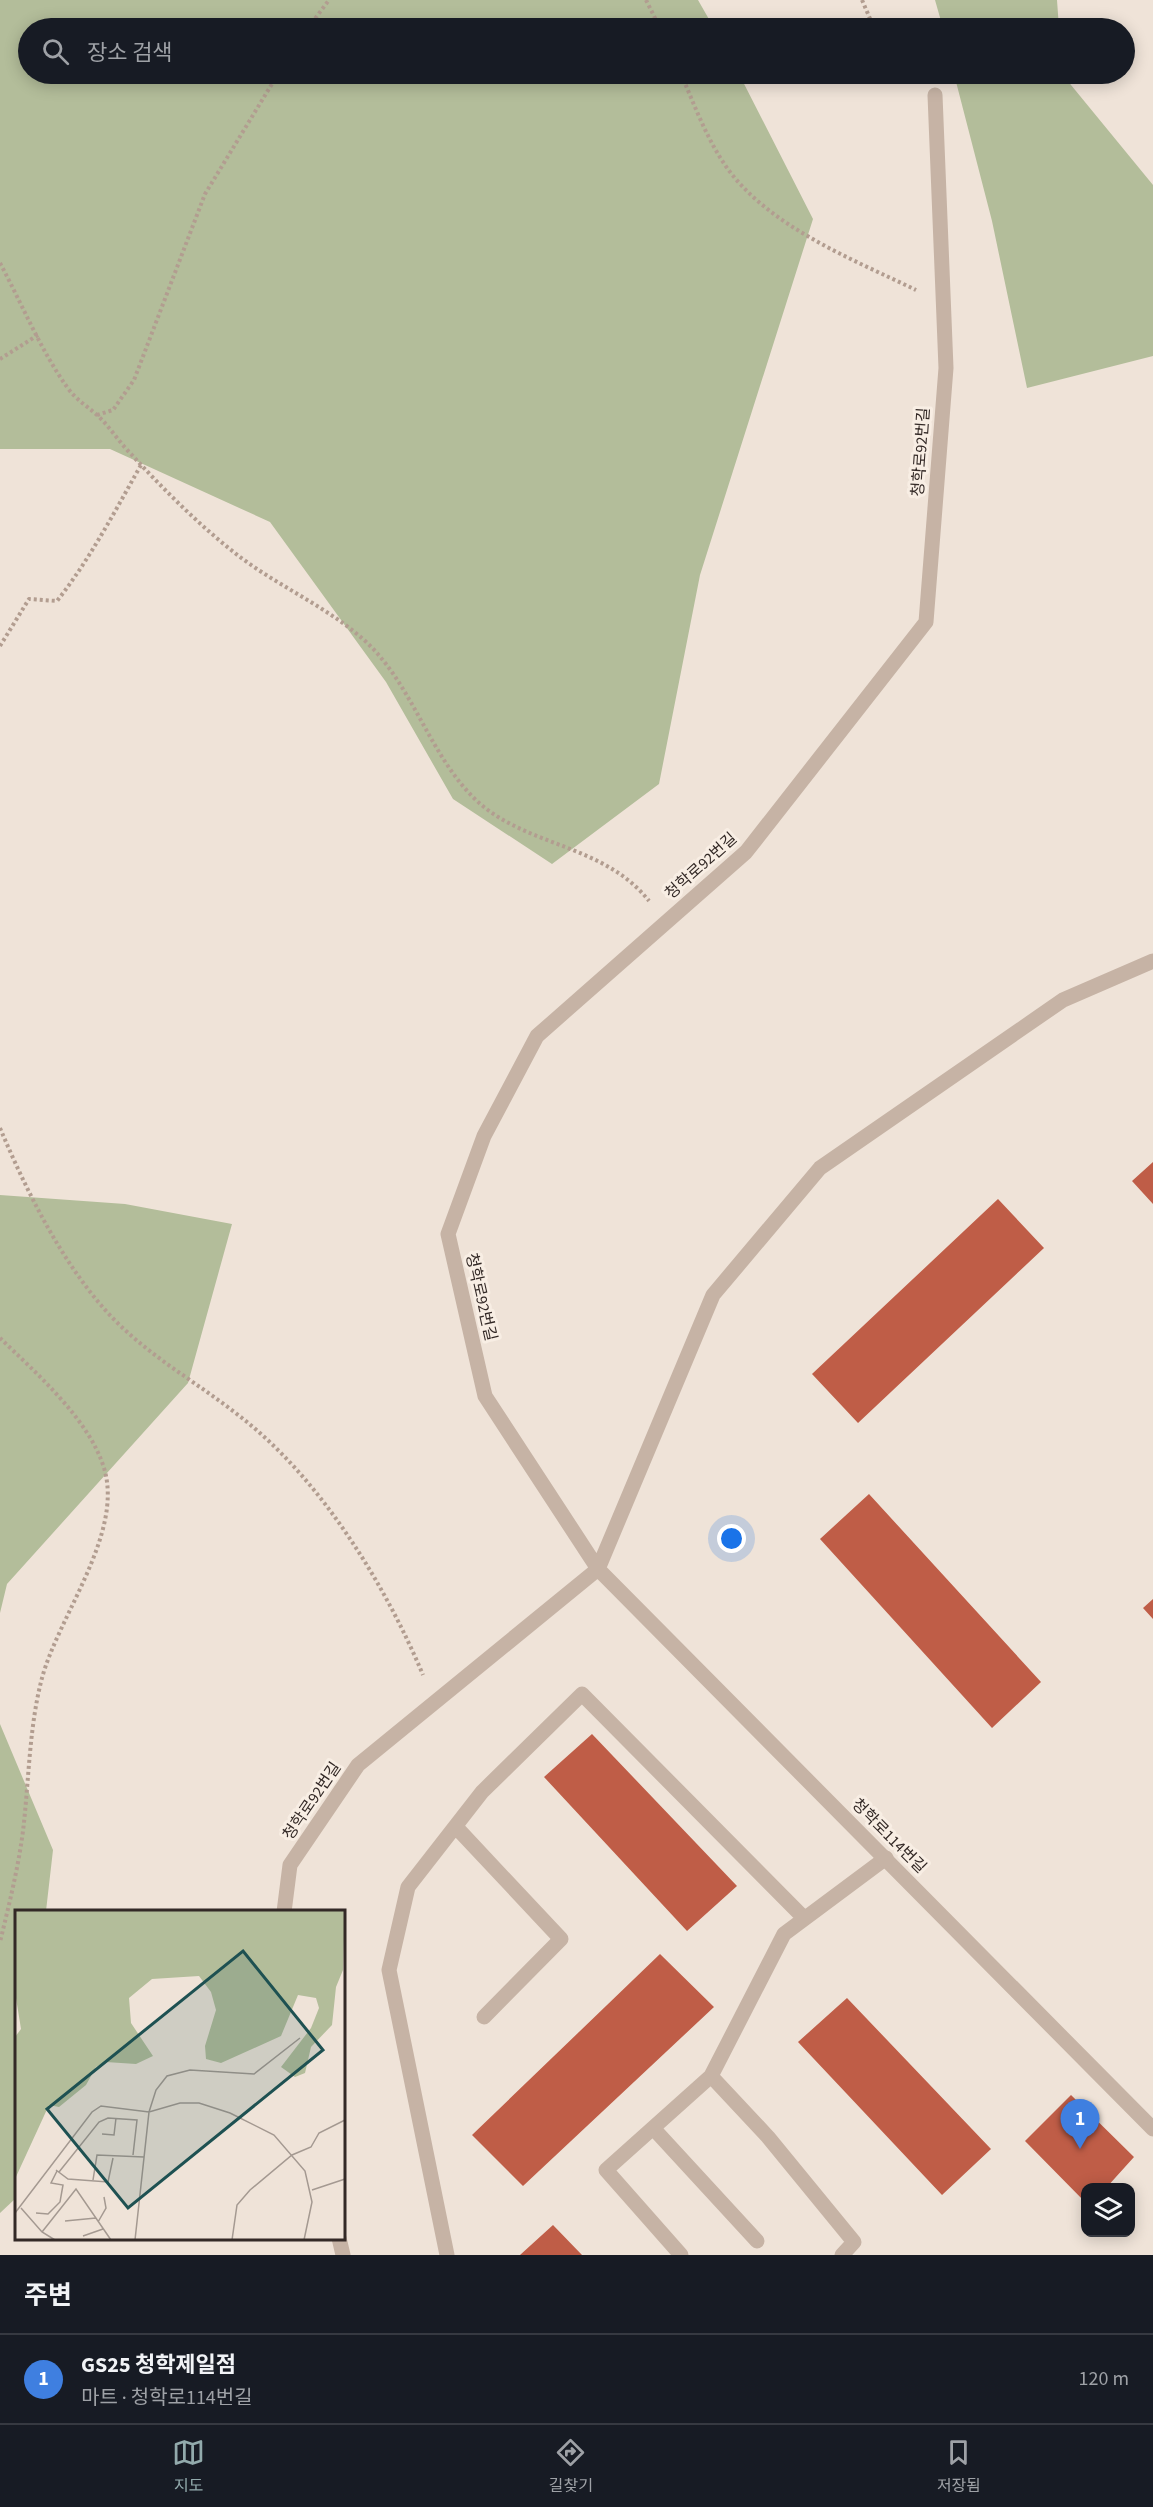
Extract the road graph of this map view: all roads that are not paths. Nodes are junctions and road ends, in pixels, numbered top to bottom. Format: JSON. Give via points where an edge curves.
{"nodes":[{"id":1,"x":935,"y":95,"type":"dead end"},
{"id":2,"x":1153,"y":961,"type":"edge"},
{"id":3,"x":598,"y":1569,"type":"junction"},
{"id":4,"x":456,"y":1827,"type":"junction"},
{"id":5,"x":886,"y":1858,"type":"junction"},
{"id":6,"x":284,"y":1910,"type":"edge"},
{"id":7,"x":804,"y":1918,"type":"junction"},
{"id":8,"x":484,"y":2018,"type":"dead end"},
{"id":9,"x":711,"y":2076,"type":"junction"},
{"id":10,"x":652,"y":2128,"type":"junction"},
{"id":11,"x":1153,"y":2129,"type":"edge"},
{"id":12,"x":339,"y":2240,"type":"edge"},
{"id":13,"x":757,"y":2241,"type":"dead end"},
{"id":14,"x":343,"y":2255,"type":"edge"},
{"id":15,"x":447,"y":2255,"type":"edge"},
{"id":16,"x":681,"y":2255,"type":"edge"},
{"id":17,"x":842,"y":2255,"type":"edge"}],
"edges":[{"from":1,"to":3,"type":"street","name":"청학로92번길","via":[[946,368],[926,621],[746,852],[537,1036],[484,1136],[448,1234],[485,1396]]},
{"from":2,"to":3,"type":"street","name":"청학로92번길","via":[[1063,1000],[820,1168],[713,1295]]},
{"from":3,"to":5,"type":"street","name":"청학로114번길"},
{"from":3,"to":6,"type":"street","name":"청학로92번길","via":[[358,1765],[290,1866]]},
{"from":4,"to":7,"type":"street","via":[[482,1792],[582,1694]]},
{"from":4,"to":8,"type":"street","via":[[561,1939]]},
{"from":4,"to":15,"type":"street","via":[[408,1887],[389,1970]]},
{"from":5,"to":7,"type":"street"},
{"from":5,"to":11,"type":"street","name":"청학로114번길"},
{"from":7,"to":9,"type":"street","via":[[784,1934]]},
{"from":9,"to":10,"type":"street"},
{"from":9,"to":17,"type":"street","via":[[768,2137],[854,2242]]},
{"from":10,"to":13,"type":"street"},
{"from":10,"to":16,"type":"street","via":[[606,2170]]},
{"from":12,"to":14,"type":"street"}]}
